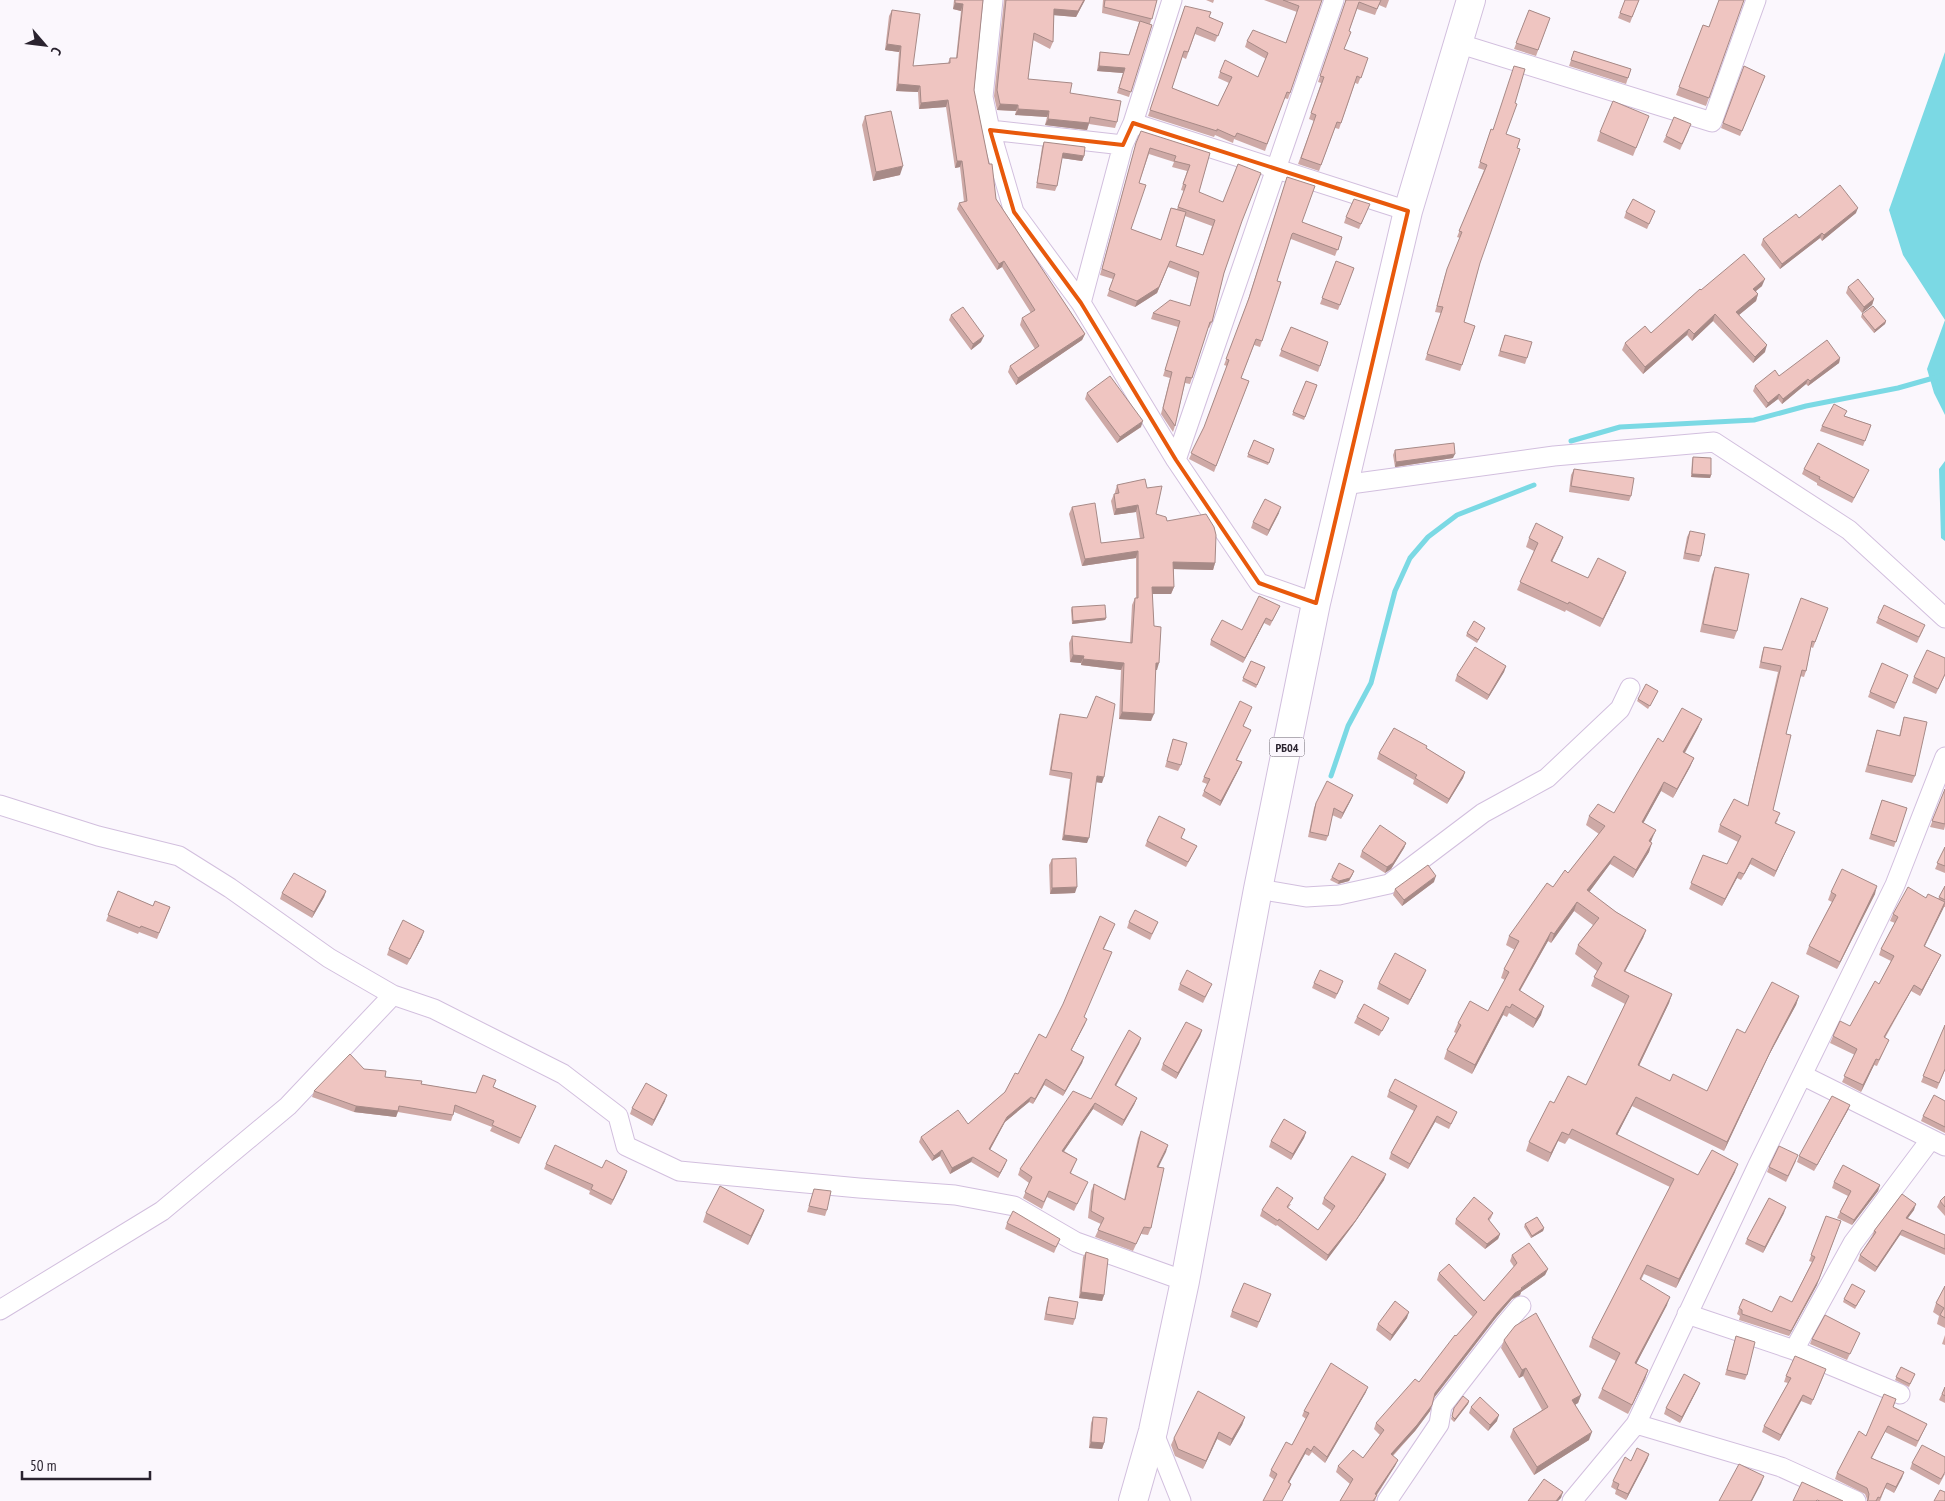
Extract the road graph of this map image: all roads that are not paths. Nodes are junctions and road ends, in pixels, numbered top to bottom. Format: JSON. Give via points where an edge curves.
{"nodes":[{"id":1,"x":993,"y":0,"type":"edge"},
{"id":2,"x":1172,"y":0,"type":"edge"},
{"id":3,"x":1334,"y":0,"type":"edge"},
{"id":4,"x":1471,"y":0,"type":"edge"},
{"id":5,"x":1756,"y":0,"type":"edge"},
{"id":6,"x":1457,"y":43,"type":"junction"},
{"id":7,"x":1133,"y":123,"type":"junction"},
{"id":8,"x":990,"y":130,"type":"junction"},
{"id":9,"x":1122,"y":145,"type":"junction"},
{"id":10,"x":1275,"y":169,"type":"junction"},
{"id":11,"x":1408,"y":211,"type":"junction"},
{"id":12,"x":1081,"y":303,"type":"junction"},
{"id":13,"x":1176,"y":460,"type":"junction"},
{"id":14,"x":1343,"y":485,"type":"junction"},
{"id":15,"x":1316,"y":603,"type":"junction"},
{"id":16,"x":1945,"y":618,"type":"edge"},
{"id":17,"x":1630,"y":688,"type":"dead end"},
{"id":18,"x":1945,"y":757,"type":"edge"},
{"id":19,"x":0,"y":805,"type":"edge"},
{"id":20,"x":1258,"y":889,"type":"junction"},
{"id":21,"x":393,"y":995,"type":"junction"},
{"id":22,"x":1802,"y":1075,"type":"junction"},
{"id":23,"x":1938,"y":1143,"type":"edge"},
{"id":24,"x":1185,"y":1281,"type":"junction"},
{"id":25,"x":1522,"y":1306,"type":"dead end"},
{"id":26,"x":0,"y":1310,"type":"edge"},
{"id":27,"x":1688,"y":1314,"type":"junction"},
{"id":28,"x":1794,"y":1350,"type":"junction"},
{"id":29,"x":1900,"y":1394,"type":"dead end"},
{"id":30,"x":1636,"y":1424,"type":"junction"},
{"id":31,"x":1153,"y":1431,"type":"junction"},
{"id":32,"x":1133,"y":1501,"type":"edge"},
{"id":33,"x":1181,"y":1501,"type":"edge"},
{"id":34,"x":1387,"y":1501,"type":"edge"},
{"id":35,"x":1572,"y":1501,"type":"edge"},
{"id":36,"x":1856,"y":1501,"type":"edge"}],
"edges":[{"from":1,"to":8,"type":"street","via":[[983,97]]},
{"from":2,"to":7,"type":"street"},
{"from":3,"to":10,"type":"street"},
{"from":4,"to":6,"type":"main road","number":"РБ04"},
{"from":5,"to":6,"type":"street","via":[[1712,122]]},
{"from":6,"to":11,"type":"main road","number":"РБ04"},
{"from":7,"to":9,"type":"street"},
{"from":7,"to":10,"type":"street"},
{"from":8,"to":9,"type":"street"},
{"from":8,"to":12,"type":"street","via":[[1014,212]]},
{"from":9,"to":12,"type":"street"},
{"from":10,"to":11,"type":"street"},
{"from":10,"to":13,"type":"street"},
{"from":11,"to":14,"type":"main road","number":"РБ04"},
{"from":12,"to":13,"type":"street"},
{"from":13,"to":15,"type":"street","via":[[1259,583]]},
{"from":14,"to":15,"type":"main road","number":"РБ04"},
{"from":14,"to":16,"type":"street","via":[[1554,456],[1714,442],[1850,530]]},
{"from":15,"to":20,"type":"main road","number":"РБ04"},
{"from":17,"to":20,"type":"street","via":[[1620,709],[1547,778],[1483,813],[1389,884],[1339,895],[1306,897]]},
{"from":18,"to":22,"type":"street","via":[[1895,885]]},
{"from":19,"to":21,"type":"street","via":[[98,836],[179,856],[329,958]]},
{"from":20,"to":24,"type":"main road","number":"РБ04"},
{"from":21,"to":24,"type":"street","via":[[434,1009],[563,1074],[618,1116],[626,1146],[679,1171],[955,1195],[1014,1206],[1076,1242]]},
{"from":21,"to":26,"type":"street","via":[[288,1106],[162,1211]]},
{"from":22,"to":23,"type":"street"},
{"from":22,"to":27,"type":"street"},
{"from":23,"to":28,"type":"street","via":[[1853,1243]]},
{"from":24,"to":31,"type":"main road","number":"РБ04"},
{"from":25,"to":34,"type":"street","via":[[1442,1406],[1439,1424]]},
{"from":27,"to":28,"type":"street"},
{"from":27,"to":30,"type":"street"},
{"from":28,"to":29,"type":"street"},
{"from":30,"to":35,"type":"street"},
{"from":30,"to":36,"type":"street","via":[[1781,1466]]},
{"from":31,"to":32,"type":"main road","number":"РБ04"},
{"from":31,"to":33,"type":"street"}]}
